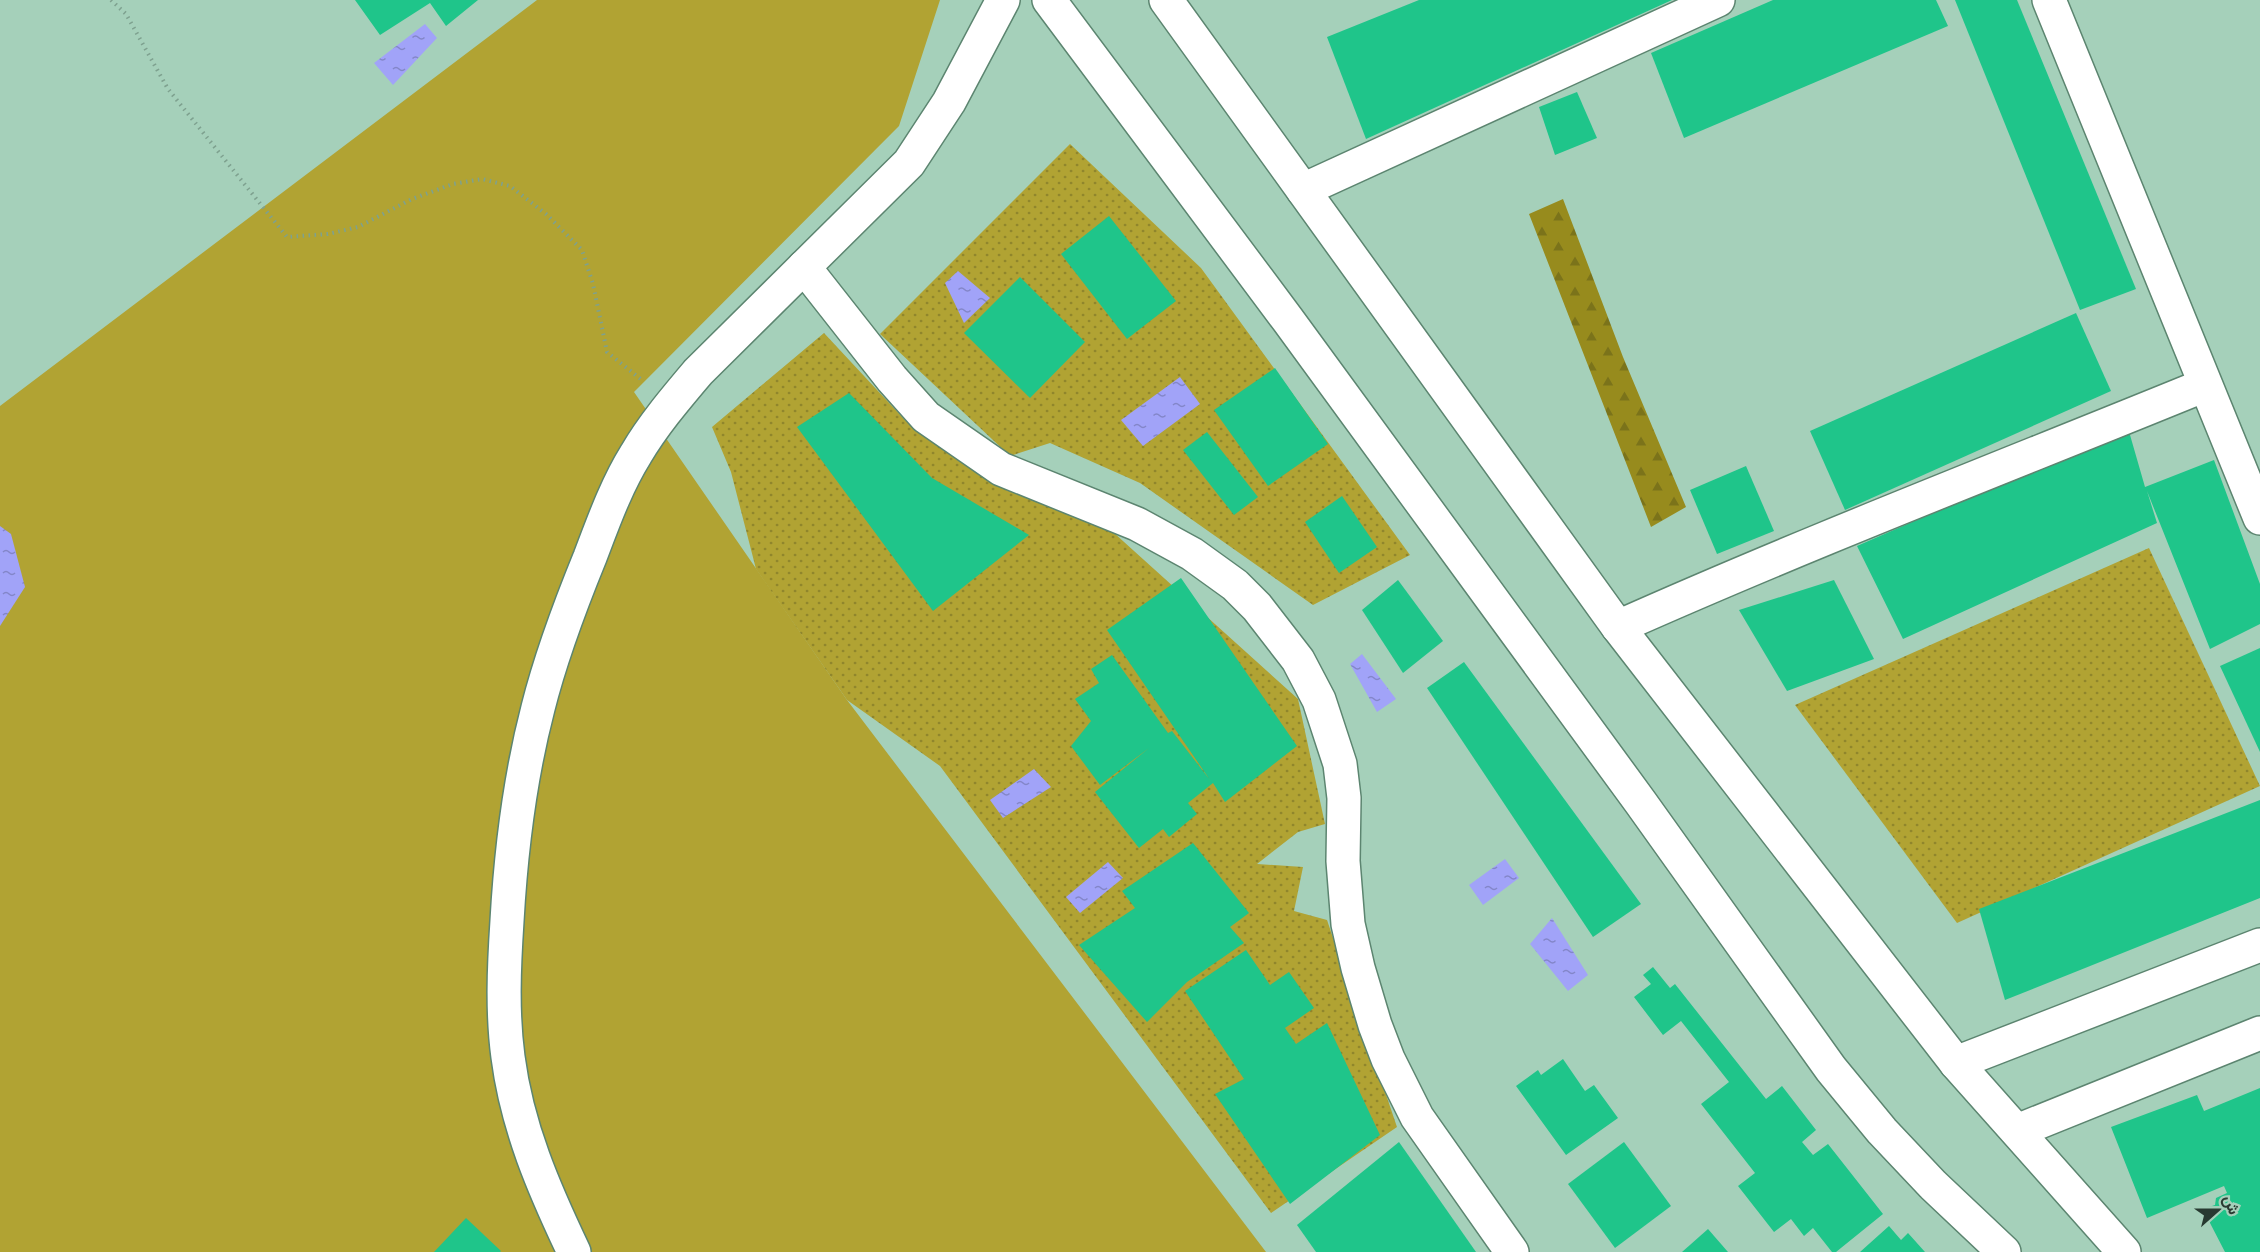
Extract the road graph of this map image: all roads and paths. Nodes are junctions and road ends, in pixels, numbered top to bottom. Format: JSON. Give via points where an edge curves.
{"nodes":[{"id":1,"x":111,"y":0,"type":"edge"},
{"id":2,"x":1003,"y":0,"type":"edge"},
{"id":3,"x":1049,"y":0,"type":"edge"},
{"id":4,"x":1166,"y":0,"type":"edge"},
{"id":5,"x":1718,"y":0,"type":"edge"},
{"id":6,"x":2049,"y":0,"type":"edge"},
{"id":7,"x":1303,"y":190,"type":"junction"},
{"id":8,"x":804,"y":267,"type":"junction"},
{"id":9,"x":2205,"y":385,"type":"junction"},
{"id":10,"x":672,"y":404,"type":"junction"},
{"id":11,"x":2260,"y":518,"type":"edge"},
{"id":12,"x":1618,"y":627,"type":"junction"},
{"id":13,"x":2260,"y":945,"type":"edge"},
{"id":14,"x":2260,"y":1033,"type":"edge"},
{"id":15,"x":1956,"y":1063,"type":"junction"},
{"id":16,"x":2017,"y":1131,"type":"junction"},
{"id":17,"x":574,"y":1252,"type":"edge"},
{"id":18,"x":1512,"y":1252,"type":"edge"},
{"id":19,"x":2004,"y":1252,"type":"edge"},
{"id":20,"x":2124,"y":1252,"type":"edge"}],
"edges":[{"from":1,"to":10,"type":"path","via":[[126,14],[168,89],[287,237],[358,227],[412,199],[453,184],[482,179],[510,186],[582,250],[607,352]]},
{"from":2,"to":8,"type":"street","via":[[949,102],[909,163]]},
{"from":3,"to":19,"type":"street","via":[[1613,764],[1831,1069],[1911,1162]]},
{"from":4,"to":7,"type":"street"},
{"from":5,"to":7,"type":"street"},
{"from":6,"to":9,"type":"street"},
{"from":7,"to":12,"type":"street"},
{"from":8,"to":10,"type":"street","via":[[698,372]]},
{"from":8,"to":18,"type":"street","via":[[926,417],[1001,469],[1137,524],[1192,554],[1235,585],[1294,653],[1319,700],[1340,764],[1348,924],[1375,1025],[1417,1117]]},
{"from":9,"to":11,"type":"street"},
{"from":9,"to":12,"type":"street","via":[[1755,566]]},
{"from":10,"to":17,"type":"street","via":[[636,454],[609,507],[560,633],[538,708],[513,843],[505,942],[508,1058],[527,1144]]},
{"from":12,"to":15,"type":"street"},
{"from":13,"to":15,"type":"street"},
{"from":14,"to":16,"type":"street"},
{"from":15,"to":16,"type":"street"},
{"from":16,"to":20,"type":"street"}]}
